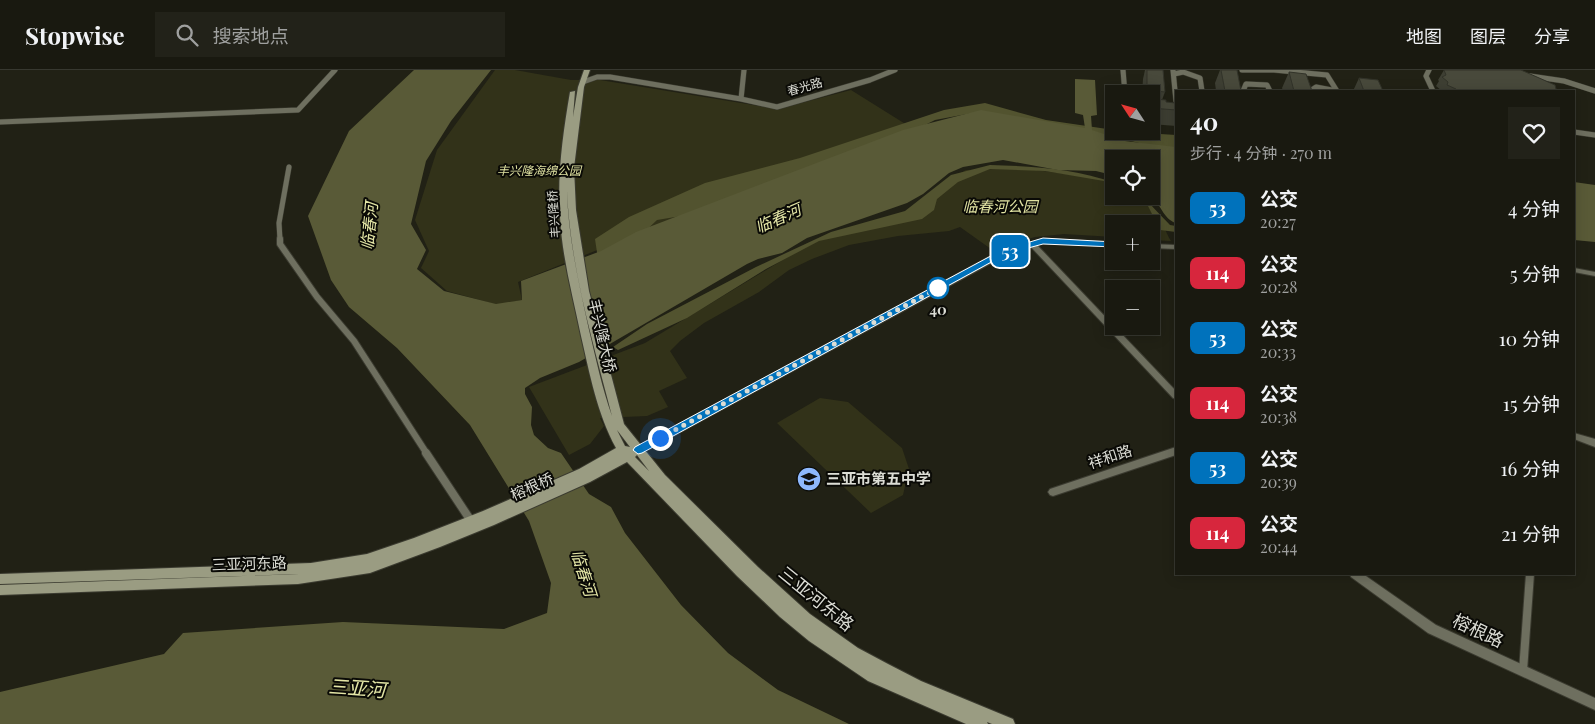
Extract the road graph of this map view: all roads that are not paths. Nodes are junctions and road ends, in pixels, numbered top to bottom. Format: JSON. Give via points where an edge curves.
{"nodes":[{"id":1,"x":335,"y":70,"type":"edge"},
{"id":2,"x":580,"y":70,"type":"edge"},
{"id":3,"x":587,"y":70,"type":"edge"},
{"id":4,"x":744,"y":70,"type":"edge"},
{"id":5,"x":895,"y":70,"type":"edge"},
{"id":6,"x":1123,"y":70,"type":"edge"},
{"id":7,"x":1242,"y":70,"type":"edge"},
{"id":8,"x":1429,"y":70,"type":"edge"},
{"id":9,"x":1174,"y":72,"type":"edge"},
{"id":10,"x":1328,"y":72,"type":"edge"},
{"id":11,"x":1535,"y":82,"type":"edge"},
{"id":12,"x":579,"y":85,"type":"junction"},
{"id":13,"x":1124,"y":85,"type":"edge"},
{"id":14,"x":1175,"y":90,"type":"edge"},
{"id":15,"x":1202,"y":90,"type":"edge"},
{"id":16,"x":1243,"y":90,"type":"edge"},
{"id":17,"x":1269,"y":90,"type":"edge"},
{"id":18,"x":1312,"y":90,"type":"edge"},
{"id":19,"x":1330,"y":90,"type":"edge"},
{"id":20,"x":1337,"y":90,"type":"edge"},
{"id":21,"x":1433,"y":90,"type":"edge"},
{"id":22,"x":1595,"y":91,"type":"edge"},
{"id":23,"x":741,"y":99,"type":"junction"},
{"id":24,"x":0,"y":122,"type":"edge"},
{"id":25,"x":1575,"y":132,"type":"edge"},
{"id":26,"x":1595,"y":135,"type":"edge"},
{"id":27,"x":290,"y":167,"type":"dead end"},
{"id":28,"x":1032,"y":244,"type":"junction"},
{"id":29,"x":1105,"y":244,"type":"edge"},
{"id":30,"x":1160,"y":246,"type":"edge"},
{"id":31,"x":1175,"y":247,"type":"edge"},
{"id":32,"x":573,"y":248,"type":"joint"},
{"id":33,"x":1575,"y":270,"type":"edge"},
{"id":34,"x":1595,"y":274,"type":"edge"},
{"id":35,"x":1175,"y":395,"type":"edge"},
{"id":36,"x":614,"y":427,"type":"junction"},
{"id":37,"x":1575,"y":436,"type":"edge"},
{"id":38,"x":1595,"y":443,"type":"edge"},
{"id":39,"x":638,"y":450,"type":"junction"},
{"id":40,"x":1175,"y":451,"type":"edge"},
{"id":41,"x":625,"y":453,"type":"junction"},
{"id":42,"x":1053,"y":492,"type":"dead end"},
{"id":43,"x":488,"y":518,"type":"junction"},
{"id":44,"x":471,"y":521,"type":"junction"},
{"id":45,"x":1356,"y":575,"type":"edge"},
{"id":46,"x":1530,"y":575,"type":"edge"},
{"id":47,"x":0,"y":579,"type":"edge"},
{"id":48,"x":0,"y":590,"type":"edge"},
{"id":49,"x":1523,"y":671,"type":"junction"},
{"id":50,"x":1595,"y":704,"type":"edge"},
{"id":51,"x":981,"y":724,"type":"edge"},
{"id":52,"x":1008,"y":724,"type":"edge"}],
"edges":[{"from":1,"to":24,"type":"street","via":[[298,110]]},
{"from":2,"to":12,"type":"main road"},
{"from":3,"to":12,"type":"main road"},
{"from":4,"to":23,"type":"street"},
{"from":5,"to":23,"type":"street","name":"春光路","via":[[777,107]]},
{"from":6,"to":13,"type":"street"},
{"from":7,"to":10,"type":"street","via":[[1304,74]]},
{"from":8,"to":21,"type":"street","via":[[1426,76]]},
{"from":9,"to":14,"type":"street"},
{"from":9,"to":15,"type":"street","via":[[1200,78]]},
{"from":10,"to":20,"type":"street"},
{"from":11,"to":22,"type":"street","via":[[1526,78],[1564,81]]},
{"from":12,"to":23,"type":"street","via":[[597,77],[610,77]]},
{"from":12,"to":32,"type":"main road","name":"丰兴隆桥","via":[[568,155],[564,218]]},
{"from":16,"to":17,"type":"street","via":[[1246,84],[1267,86]]},
{"from":18,"to":19,"type":"street"},
{"from":25,"to":26,"type":"street"},
{"from":27,"to":44,"type":"street","via":[[279,224],[280,244],[317,297],[354,341]]},
{"from":28,"to":29,"type":"street","via":[[1043,241]]},
{"from":28,"to":35,"type":"street"},
{"from":28,"to":39,"type":"street","via":[[1003,252]]},
{"from":30,"to":31,"type":"street"},
{"from":32,"to":36,"type":"main road","name":"丰兴隆大桥","via":[[587,340]]},
{"from":33,"to":34,"type":"street"},
{"from":36,"to":39,"type":"main road","name":"三亚河东路"},
{"from":36,"to":41,"type":"main road","name":"三亚河东路"},
{"from":37,"to":38,"type":"street"},
{"from":39,"to":41,"type":"main road"},
{"from":39,"to":52,"type":"main road","name":"三亚河东路","via":[[754,571],[828,635],[883,668]]},
{"from":40,"to":42,"type":"street","name":"祥和路"},
{"from":41,"to":43,"type":"main road","name":"榕根桥","via":[[585,475]]},
{"from":41,"to":51,"type":"main road","name":"三亚河东路","via":[[741,572],[813,636],[873,677]]},
{"from":43,"to":44,"type":"main road","name":"三亚河东路"},
{"from":43,"to":48,"type":"main road","name":"三亚河东路","via":[[436,544],[370,568],[298,579]]},
{"from":44,"to":47,"type":"main road","name":"三亚河东路","via":[[367,559],[311,568]]},
{"from":45,"to":49,"type":"street","name":"榕根路","via":[[1432,629]]},
{"from":46,"to":49,"type":"street"},
{"from":49,"to":50,"type":"street","name":"榕根路"}]}
